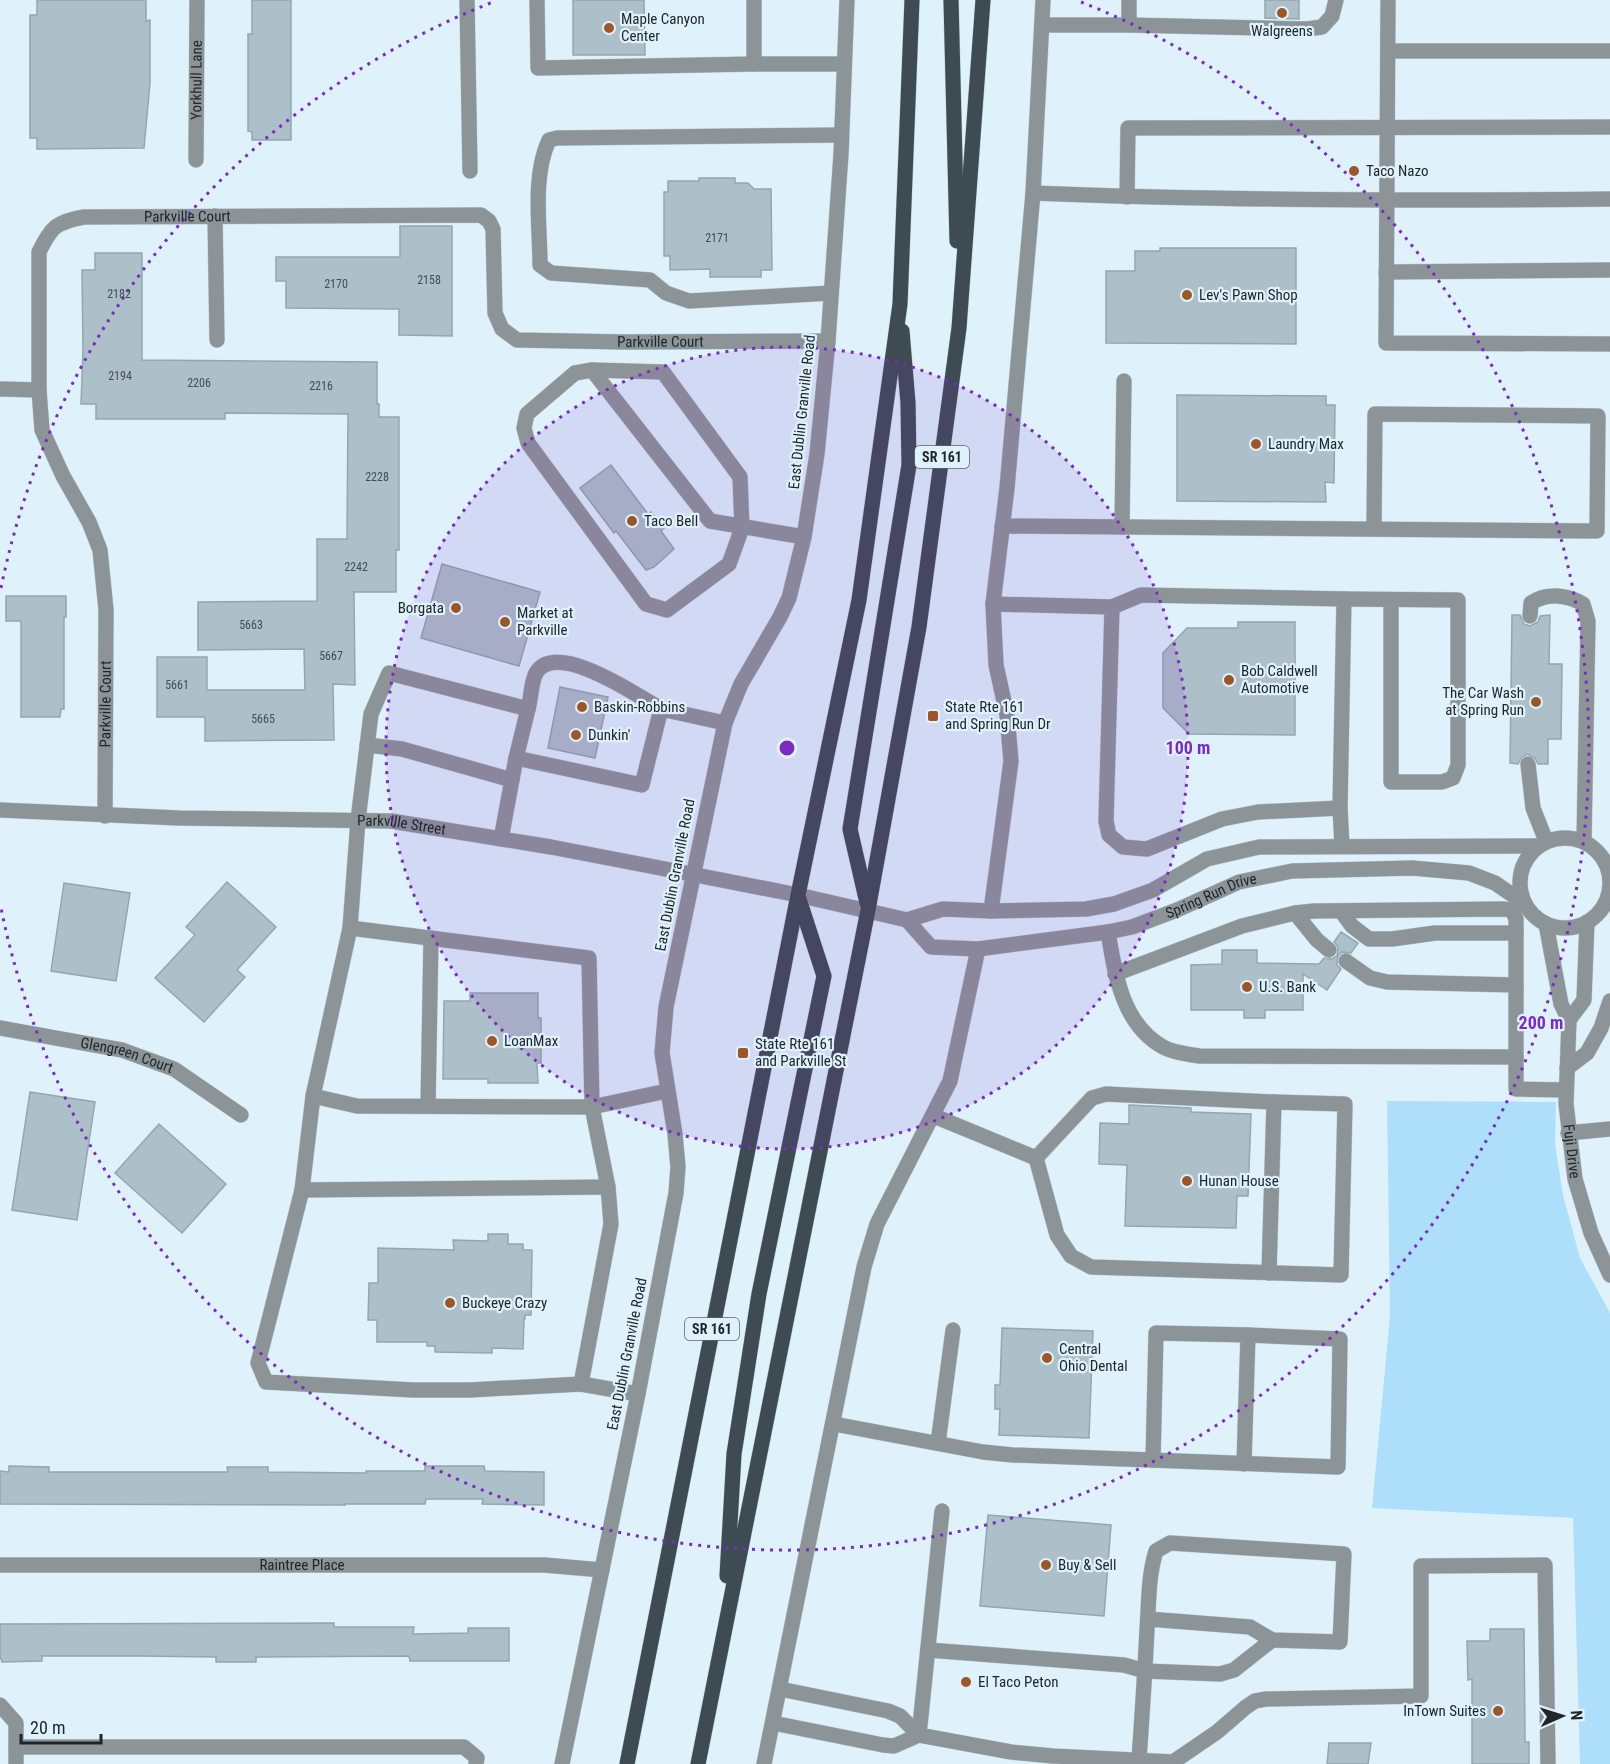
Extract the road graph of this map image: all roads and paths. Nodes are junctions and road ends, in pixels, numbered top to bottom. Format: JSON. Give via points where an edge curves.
{"nodes":[{"id":1,"x":197,"y":0,"type":"edge"},
{"id":2,"x":467,"y":0,"type":"edge"},
{"id":3,"x":537,"y":0,"type":"edge"},
{"id":4,"x":754,"y":0,"type":"edge"},
{"id":5,"x":847,"y":0,"type":"edge"},
{"id":6,"x":912,"y":0,"type":"edge"},
{"id":7,"x":951,"y":0,"type":"edge"},
{"id":8,"x":983,"y":0,"type":"edge"},
{"id":9,"x":1043,"y":0,"type":"edge"},
{"id":10,"x":1129,"y":0,"type":"edge"},
{"id":11,"x":1336,"y":0,"type":"edge"},
{"id":12,"x":1388,"y":0,"type":"edge"},
{"id":13,"x":1042,"y":25,"type":"junction"},
{"id":14,"x":1128,"y":25,"type":"junction"},
{"id":15,"x":1388,"y":51,"type":"junction"},
{"id":16,"x":1610,"y":51,"type":"edge"},
{"id":17,"x":844,"y":63,"type":"junction"},
{"id":18,"x":754,"y":64,"type":"junction"},
{"id":19,"x":1387,"y":128,"type":"junction"},
{"id":20,"x":1610,"y":128,"type":"edge"},
{"id":21,"x":841,"y":135,"type":"junction"},
{"id":22,"x":196,"y":160,"type":"dead end"},
{"id":23,"x":470,"y":171,"type":"dead end"},
{"id":24,"x":1033,"y":193,"type":"junction"},
{"id":25,"x":1127,"y":197,"type":"junction"},
{"id":26,"x":1610,"y":200,"type":"edge"},
{"id":27,"x":1386,"y":201,"type":"junction"},
{"id":28,"x":215,"y":216,"type":"junction"},
{"id":29,"x":1610,"y":270,"type":"edge"},
{"id":30,"x":1386,"y":272,"type":"junction"},
{"id":31,"x":831,"y":293,"type":"junction"},
{"id":32,"x":900,"y":304,"type":"junction"},
{"id":33,"x":959,"y":328,"type":"junction"},
{"id":34,"x":217,"y":339,"type":"dead end"},
{"id":35,"x":828,"y":341,"type":"junction"},
{"id":36,"x":1610,"y":344,"type":"edge"},
{"id":37,"x":592,"y":370,"type":"junction"},
{"id":38,"x":1124,"y":381,"type":"dead end"},
{"id":39,"x":0,"y":389,"type":"edge"},
{"id":40,"x":39,"y":390,"type":"junction"},
{"id":41,"x":1002,"y":526,"type":"junction"},
{"id":42,"x":1122,"y":527,"type":"junction"},
{"id":43,"x":742,"y":528,"type":"junction"},
{"id":44,"x":1374,"y":529,"type":"junction"},
{"id":45,"x":804,"y":537,"type":"junction"},
{"id":46,"x":1344,"y":599,"type":"junction"},
{"id":47,"x":1391,"y":600,"type":"junction"},
{"id":48,"x":993,"y":604,"type":"junction"},
{"id":49,"x":1112,"y":607,"type":"junction"},
{"id":50,"x":1530,"y":615,"type":"dead end"},
{"id":51,"x":661,"y":709,"type":"junction"},
{"id":52,"x":528,"y":710,"type":"junction"},
{"id":53,"x":725,"y":723,"type":"junction"},
{"id":54,"x":367,"y":745,"type":"junction"},
{"id":55,"x":516,"y":758,"type":"junction"},
{"id":56,"x":1528,"y":764,"type":"dead end"},
{"id":57,"x":512,"y":780,"type":"junction"},
{"id":58,"x":1340,"y":808,"type":"junction"},
{"id":59,"x":0,"y":810,"type":"edge"},
{"id":60,"x":105,"y":816,"type":"junction"},
{"id":61,"x":358,"y":820,"type":"junction"},
{"id":62,"x":501,"y":839,"type":"junction"},
{"id":63,"x":1541,"y":844,"type":"junction"},
{"id":64,"x":1342,"y":846,"type":"junction"},
{"id":65,"x":1596,"y":847,"type":"edge"},
{"id":66,"x":695,"y":874,"type":"junction"},
{"id":67,"x":1610,"y":888,"type":"edge"},
{"id":68,"x":798,"y":895,"type":"junction"},
{"id":69,"x":1524,"y":903,"type":"junction"},
{"id":70,"x":868,"y":910,"type":"junction"},
{"id":71,"x":991,"y":911,"type":"junction"},
{"id":72,"x":1341,"y":911,"type":"junction"},
{"id":73,"x":1295,"y":913,"type":"junction"},
{"id":74,"x":907,"y":920,"type":"junction"},
{"id":75,"x":1587,"y":922,"type":"junction"},
{"id":76,"x":1546,"y":924,"type":"junction"},
{"id":77,"x":350,"y":928,"type":"junction"},
{"id":78,"x":1108,"y":932,"type":"junction"},
{"id":79,"x":1516,"y":933,"type":"junction"},
{"id":80,"x":431,"y":939,"type":"junction"},
{"id":81,"x":978,"y":948,"type":"junction"},
{"id":82,"x":1329,"y":950,"type":"dead end"},
{"id":83,"x":1346,"y":962,"type":"dead end"},
{"id":84,"x":1115,"y":974,"type":"junction"},
{"id":85,"x":1516,"y":985,"type":"junction"},
{"id":86,"x":1610,"y":1001,"type":"edge"},
{"id":87,"x":1569,"y":1020,"type":"junction"},
{"id":88,"x":0,"y":1028,"type":"edge"},
{"id":89,"x":1516,"y":1057,"type":"junction"},
{"id":90,"x":1567,"y":1068,"type":"junction"},
{"id":91,"x":1566,"y":1090,"type":"junction"},
{"id":92,"x":667,"y":1091,"type":"junction"},
{"id":93,"x":313,"y":1096,"type":"junction"},
{"id":94,"x":1274,"y":1102,"type":"junction"},
{"id":95,"x":428,"y":1106,"type":"junction"},
{"id":96,"x":592,"y":1107,"type":"junction"},
{"id":97,"x":241,"y":1115,"type":"dead end"},
{"id":98,"x":934,"y":1116,"type":"junction"},
{"id":99,"x":1610,"y":1129,"type":"edge"},
{"id":100,"x":1568,"y":1133,"type":"junction"},
{"id":101,"x":1036,"y":1158,"type":"junction"},
{"id":102,"x":608,"y":1187,"type":"junction"},
{"id":103,"x":302,"y":1190,"type":"junction"},
{"id":104,"x":1269,"y":1273,"type":"junction"},
{"id":105,"x":1610,"y":1275,"type":"edge"},
{"id":106,"x":953,"y":1330,"type":"dead end"},
{"id":107,"x":1248,"y":1335,"type":"junction"},
{"id":108,"x":581,"y":1384,"type":"junction"},
{"id":109,"x":638,"y":1394,"type":"junction"},
{"id":110,"x":834,"y":1424,"type":"junction"},
{"id":111,"x":938,"y":1443,"type":"junction"},
{"id":112,"x":1153,"y":1460,"type":"junction"},
{"id":113,"x":1244,"y":1464,"type":"junction"},
{"id":114,"x":942,"y":1511,"type":"dead end"},
{"id":115,"x":0,"y":1565,"type":"edge"},
{"id":116,"x":602,"y":1570,"type":"junction"},
{"id":117,"x":1148,"y":1619,"type":"junction"},
{"id":118,"x":724,"y":1633,"type":"junction"},
{"id":119,"x":1272,"y":1640,"type":"junction"},
{"id":120,"x":928,"y":1650,"type":"junction"},
{"id":121,"x":1145,"y":1671,"type":"junction"},
{"id":122,"x":780,"y":1689,"type":"junction"},
{"id":123,"x":0,"y":1705,"type":"edge"},
{"id":124,"x":772,"y":1723,"type":"junction"},
{"id":125,"x":920,"y":1735,"type":"junction"},
{"id":126,"x":16,"y":1748,"type":"junction"},
{"id":127,"x":1139,"y":1760,"type":"junction"},
{"id":128,"x":1174,"y":1763,"type":"edge"},
{"id":129,"x":16,"y":1764,"type":"edge"},
{"id":130,"x":476,"y":1764,"type":"edge"},
{"id":131,"x":562,"y":1764,"type":"edge"},
{"id":132,"x":627,"y":1764,"type":"edge"},
{"id":133,"x":698,"y":1764,"type":"edge"},
{"id":134,"x":764,"y":1764,"type":"edge"},
{"id":135,"x":1548,"y":1764,"type":"edge"}],
"edges":[{"from":1,"to":22,"type":"street","name":"Yorkhull Lane"},
{"from":2,"to":23,"type":"street"},
{"from":3,"to":18,"type":"street","via":[[538,68]]},
{"from":4,"to":18,"type":"street"},
{"from":5,"to":17,"type":"street","name":"East Dublin Granville Road"},
{"from":6,"to":32,"type":"main road","number":"SR 161"},
{"from":7,"to":33,"type":"main road"},
{"from":8,"to":33,"type":"main road","number":"SR 161"},
{"from":9,"to":13,"type":"street"},
{"from":10,"to":14,"type":"street"},
{"from":11,"to":14,"type":"street","via":[[1332,16],[1322,27],[1307,29]]},
{"from":12,"to":15,"type":"street"},
{"from":13,"to":14,"type":"street"},
{"from":13,"to":24,"type":"street"},
{"from":15,"to":16,"type":"street"},
{"from":15,"to":19,"type":"street"},
{"from":17,"to":18,"type":"street"},
{"from":17,"to":21,"type":"street","name":"East Dublin Granville Road"},
{"from":19,"to":20,"type":"street"},
{"from":19,"to":25,"type":"street","via":[[1128,128]]},
{"from":19,"to":27,"type":"street"},
{"from":21,"to":31,"type":"street","name":"East Dublin Granville Road"},
{"from":21,"to":31,"type":"street","via":[[557,138],[549,140],[542,155],[539,185],[540,265],[551,273],[650,279],[666,293],[689,301]]},
{"from":24,"to":25,"type":"street"},
{"from":24,"to":41,"type":"street"},
{"from":25,"to":27,"type":"street"},
{"from":26,"to":27,"type":"street"},
{"from":27,"to":30,"type":"street"},
{"from":28,"to":34,"type":"street"},
{"from":28,"to":35,"type":"street","name":"Parkville Court","via":[[481,215],[493,229],[495,313],[502,329],[517,340]]},
{"from":28,"to":40,"type":"street","name":"Parkville Court","via":[[84,217],[63,221],[48,234],[39,252]]},
{"from":29,"to":30,"type":"street"},
{"from":30,"to":36,"type":"street","via":[[1386,343]]},
{"from":31,"to":35,"type":"street","name":"East Dublin Granville Road"},
{"from":32,"to":68,"type":"main road","number":"SR 161","via":[[860,600]]},
{"from":32,"to":70,"type":"main road","via":[[909,465],[850,829]]},
{"from":33,"to":70,"type":"main road","number":"SR 161","via":[[919,627]]},
{"from":35,"to":45,"type":"street","name":"East Dublin Granville Road","via":[[818,454]]},
{"from":37,"to":43,"type":"street","via":[[710,521]]},
{"from":37,"to":43,"type":"street","via":[[663,372],[740,477]]},
{"from":37,"to":43,"type":"street","via":[[575,373],[526,414],[524,428],[528,443],[646,604],[666,610],[729,564]]},
{"from":38,"to":42,"type":"street"},
{"from":39,"to":40,"type":"street"},
{"from":40,"to":60,"type":"street","name":"Parkville Court","via":[[42,430],[100,550],[106,610]]},
{"from":41,"to":42,"type":"street"},
{"from":41,"to":48,"type":"street"},
{"from":42,"to":44,"type":"street"},
{"from":43,"to":45,"type":"street"},
{"from":44,"to":44,"type":"street","via":[[1597,531],[1598,416],[1375,414]]},
{"from":45,"to":53,"type":"street","name":"East Dublin Granville Road","via":[[789,598],[741,684]]},
{"from":46,"to":47,"type":"street"},
{"from":46,"to":49,"type":"street","via":[[1141,596]]},
{"from":46,"to":58,"type":"street"},
{"from":47,"to":47,"type":"street","via":[[1458,600],[1458,765],[1453,778],[1442,782],[1391,782]]},
{"from":48,"to":49,"type":"street"},
{"from":48,"to":71,"type":"street","via":[[996,665],[1007,715],[1011,761]]},
{"from":49,"to":58,"type":"street","via":[[1106,821],[1109,835],[1123,847],[1147,849],[1222,819],[1258,812]]},
{"from":50,"to":65,"type":"street","via":[[1532,603],[1540,597],[1571,597],[1583,604],[1588,621]]},
{"from":51,"to":52,"type":"street","via":[[597,672],[559,661],[548,663],[537,673]]},
{"from":51,"to":53,"type":"street"},
{"from":51,"to":55,"type":"street","via":[[642,785]]},
{"from":52,"to":54,"type":"street","via":[[389,673],[372,714]]},
{"from":52,"to":55,"type":"street"},
{"from":53,"to":66,"type":"street","name":"East Dublin Granville Road"},
{"from":54,"to":57,"type":"street","via":[[402,749]]},
{"from":54,"to":61,"type":"street"},
{"from":55,"to":57,"type":"street"},
{"from":56,"to":63,"type":"street"},
{"from":57,"to":62,"type":"street"},
{"from":58,"to":64,"type":"street"},
{"from":59,"to":60,"type":"street","name":"Parkville Street"},
{"from":60,"to":61,"type":"street","name":"Parkville Street"},
{"from":61,"to":62,"type":"street","name":"Parkville Street","via":[[391,821]]},
{"from":61,"to":77,"type":"street"},
{"from":62,"to":66,"type":"street","name":"Parkville Street"},
{"from":63,"to":64,"type":"street","name":"Spring Run Drive"},
{"from":63,"to":65,"type":"street","via":[[1571,837]]},
{"from":63,"to":69,"type":"street","via":[[1526,858],[1520,873]]},
{"from":64,"to":71,"type":"street","name":"Spring Run Drive","via":[[1233,852],[1207,860],[1153,890],[1114,904],[1086,909]]},
{"from":65,"to":67,"type":"street","via":[[1609,874]]},
{"from":66,"to":68,"type":"street","name":"Parkville Street"},
{"from":66,"to":92,"type":"street","name":"East Dublin Granville Road","via":[[663,1031]]},
{"from":67,"to":75,"type":"street","via":[[1599,913]]},
{"from":68,"to":70,"type":"street"},
{"from":68,"to":118,"type":"main road","via":[[824,976],[757,1305],[734,1454]]},
{"from":68,"to":132,"type":"main road","number":"SR 161"},
{"from":69,"to":76,"type":"street"},
{"from":69,"to":78,"type":"street","name":"Spring Run Drive","via":[[1495,883],[1469,873],[1412,868],[1292,871],[1239,882],[1132,927]]},
{"from":70,"to":74,"type":"street"},
{"from":70,"to":118,"type":"main road","number":"SR 161"},
{"from":71,"to":74,"type":"street","name":"Spring Run Drive","via":[[944,909]]},
{"from":72,"to":73,"type":"street"},
{"from":72,"to":79,"type":"street","via":[[1368,939],[1435,933]]},
{"from":72,"to":79,"type":"street","via":[[1512,910]]},
{"from":73,"to":82,"type":"street"},
{"from":73,"to":84,"type":"street","via":[[1242,927]]},
{"from":74,"to":81,"type":"street","name":"Spring Run Drive","via":[[931,947]]},
{"from":75,"to":76,"type":"street","via":[[1574,928]]},
{"from":75,"to":87,"type":"street","name":"Fuji Drive","via":[[1584,1000]]},
{"from":76,"to":87,"type":"street","name":"Fuji Drive","via":[[1561,1004]]},
{"from":77,"to":80,"type":"street"},
{"from":77,"to":93,"type":"street"},
{"from":78,"to":81,"type":"street","name":"Spring Run Drive"},
{"from":78,"to":84,"type":"street"},
{"from":79,"to":85,"type":"street"},
{"from":80,"to":95,"type":"street"},
{"from":80,"to":96,"type":"street","via":[[589,958]]},
{"from":81,"to":98,"type":"street","via":[[950,1081]]},
{"from":83,"to":85,"type":"street","via":[[1370,978],[1387,982]]},
{"from":84,"to":89,"type":"street","via":[[1122,999],[1141,1029],[1162,1047],[1180,1053]]},
{"from":85,"to":89,"type":"street"},
{"from":86,"to":90,"type":"street","via":[[1587,1053]]},
{"from":87,"to":90,"type":"street","name":"Fuji Drive"},
{"from":88,"to":97,"type":"street","name":"Glengreen Court","via":[[122,1050],[174,1069]]},
{"from":89,"to":91,"type":"street","via":[[1516,1089]]},
{"from":90,"to":91,"type":"street","name":"Fuji Drive"},
{"from":91,"to":100,"type":"street","name":"Fuji Drive"},
{"from":92,"to":96,"type":"street"},
{"from":92,"to":109,"type":"street","name":"East Dublin Granville Road","via":[[678,1167],[676,1193]]},
{"from":93,"to":95,"type":"street","via":[[357,1106]]},
{"from":93,"to":103,"type":"street"},
{"from":94,"to":101,"type":"street","via":[[1106,1094],[1092,1098]]},
{"from":94,"to":104,"type":"street"},
{"from":94,"to":104,"type":"street","via":[[1345,1104],[1341,1275]]},
{"from":95,"to":96,"type":"street"},
{"from":96,"to":102,"type":"street"},
{"from":98,"to":101,"type":"street"},
{"from":98,"to":110,"type":"street","via":[[877,1224],[864,1267]]},
{"from":99,"to":100,"type":"street"},
{"from":100,"to":105,"type":"street","name":"Fuji Drive","via":[[1575,1179],[1591,1233]]},
{"from":101,"to":104,"type":"street","via":[[1057,1235],[1071,1256],[1091,1267]]},
{"from":102,"to":103,"type":"street"},
{"from":102,"to":108,"type":"street","via":[[611,1224]]},
{"from":103,"to":108,"type":"street","via":[[258,1363],[266,1382],[413,1390]]},
{"from":106,"to":111,"type":"street"},
{"from":107,"to":112,"type":"street","via":[[1156,1333]]},
{"from":107,"to":113,"type":"street"},
{"from":107,"to":113,"type":"street","via":[[1340,1339],[1338,1467]]},
{"from":108,"to":109,"type":"street"},
{"from":109,"to":116,"type":"street","name":"East Dublin Granville Road"},
{"from":110,"to":111,"type":"street"},
{"from":110,"to":122,"type":"street"},
{"from":111,"to":112,"type":"street","via":[[1013,1455]]},
{"from":112,"to":113,"type":"street"},
{"from":114,"to":120,"type":"street"},
{"from":115,"to":116,"type":"street","name":"Raintree Place","via":[[544,1565]]},
{"from":116,"to":131,"type":"street","name":"East Dublin Granville Road"},
{"from":117,"to":119,"type":"street","via":[[1250,1627]]},
{"from":117,"to":119,"type":"street","via":[[1151,1565],[1156,1551],[1170,1543],[1344,1554],[1340,1642]]},
{"from":117,"to":121,"type":"street"},
{"from":118,"to":133,"type":"main road","number":"SR 161"},
{"from":119,"to":121,"type":"street","via":[[1234,1670],[1220,1674]]},
{"from":120,"to":121,"type":"street","via":[[1124,1665]]},
{"from":120,"to":125,"type":"street"},
{"from":121,"to":127,"type":"street"},
{"from":122,"to":124,"type":"street"},
{"from":122,"to":125,"type":"street","via":[[888,1711],[900,1716]]},
{"from":123,"to":126,"type":"street","via":[[16,1724]]},
{"from":124,"to":125,"type":"street","via":[[894,1746]]},
{"from":124,"to":134,"type":"street"},
{"from":125,"to":127,"type":"street","via":[[1011,1752]]},
{"from":126,"to":129,"type":"street"},
{"from":126,"to":130,"type":"street","via":[[464,1747],[477,1758]]},
{"from":127,"to":128,"type":"street"},
{"from":128,"to":135,"type":"street","via":[[1255,1701],[1421,1696],[1421,1566],[1545,1565]]}]}
